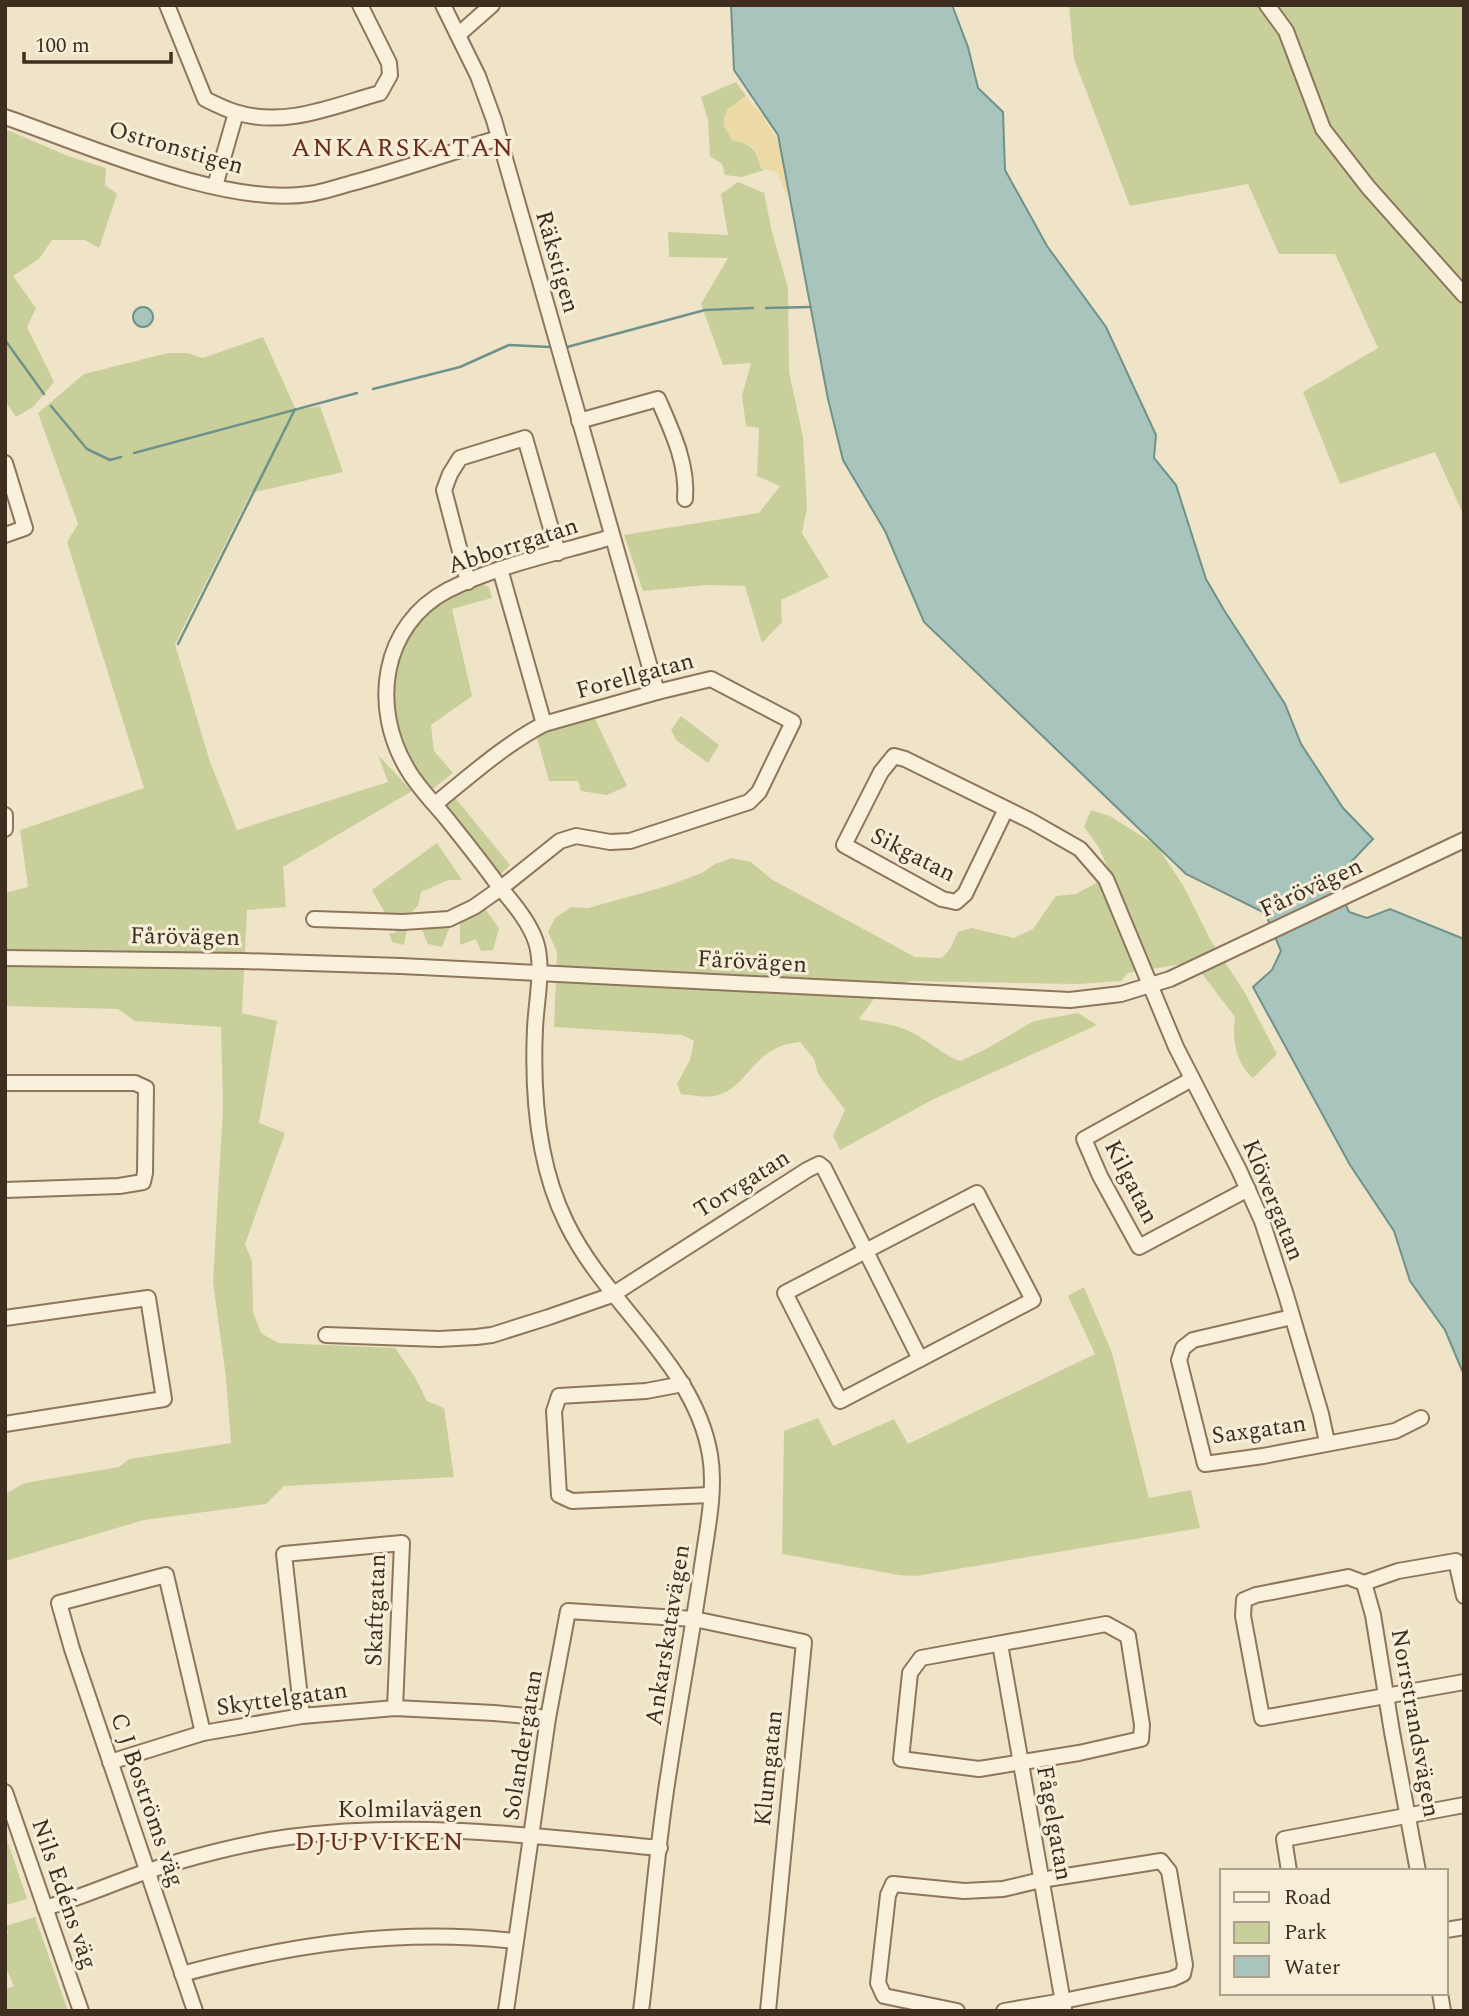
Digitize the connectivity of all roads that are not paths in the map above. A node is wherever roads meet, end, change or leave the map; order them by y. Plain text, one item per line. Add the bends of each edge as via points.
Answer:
1 (167, 5) edge
2 (360, 5) edge
3 (443, 5) edge
4 (492, 5) edge
5 (1267, 5) edge
6 (458, 36) junction
7 (236, 113) junction
8 (5, 117) edge
9 (499, 138) junction
10 (215, 186) junction
11 (1464, 295) edge
12 (579, 421) junction
13 (5, 463) edge
14 (685, 499) dead end
15 (5, 535) edge
16 (612, 537) junction
17 (558, 554) junction
18 (500, 569) junction
19 (467, 582) junction
20 (657, 692) junction
21 (544, 724) junction
22 (435, 804) junction
23 (1006, 809) junction
24 (5, 815) edge
25 (5, 829) edge
26 (1464, 841) edge
27 (501, 888) junction
28 (314, 919) dead end
29 (5, 958) edge
30 (538, 973) junction
31 (1149, 986) junction
32 (1192, 1079) junction
33 (5, 1083) edge
34 (1248, 1189) junction
35 (5, 1190) edge
36 (865, 1250) junction
37 (612, 1294) junction
38 (1292, 1317) junction
39 (5, 1318) edge
40 (326, 1335) dead end
41 (920, 1359) junction
42 (683, 1384) junction
43 (1420, 1418) dead end
44 (5, 1424) edge
45 (1327, 1442) junction
46 (710, 1495) junction
47 (1364, 1583) junction
48 (1464, 1596) edge
49 (694, 1619) junction
50 (1000, 1644) junction
51 (1464, 1682) edge
52 (1386, 1696) junction
53 (395, 1708) junction
54 (302, 1716) junction
55 (548, 1718) junction
56 (203, 1733) junction
57 (110, 1762) junction
58 (1020, 1763) junction
59 (5, 1792) edge
60 (1464, 1805) edge
61 (1408, 1815) junction
62 (532, 1835) junction
63 (660, 1848) junction
64 (1289, 1869) edge
65 (1418, 1869) edge
66 (147, 1871) junction
67 (1041, 1880) junction
68 (45, 1908) junction
69 (515, 1941) junction
70 (182, 1974) junction
71 (1064, 2006) edge
72 (81, 2011) edge
73 (195, 2011) edge
74 (506, 2011) edge
75 (641, 2011) edge
76 (768, 2011) edge
77 (957, 2011) edge
78 (1004, 2011) edge

1 - 7 street via 205,99
2 - 7 street via 389,63 390,75 380,93 302,116
3 - 6 street, Räkstigen
4 - 6 street
5 - 11 street via 1286,31 1323,129
6 - 9 street, Räkstigen via 478,76
7 - 10 street
8 - 10 street, Ostronstigen
9 - 10 street, Ostronstigen via 309,194 272,195
9 - 12 street, Räkstigen
12 - 14 street via 658,399 676,440
12 - 16 street, Räkstigen
13 - 15 street via 25,528
16 - 17 street, Abborrgatan
16 - 20 street, Räkstigen
17 - 18 street, Abborrgatan
17 - 19 street via 525,438 460,458 450,474 444,491
18 - 19 street, Abborrgatan
18 - 21 street
19 - 22 street, Abborrgatan via 424,606 404,631 389,665 385,696 390,729 408,770
20 - 21 street, Forellgatan
20 - 27 street, Forellgatan via 711,679 793,722 759,792 749,802 630,841 576,836 560,841
21 - 22 street, Forellgatan
22 - 27 street, Abborrgatan
23 - 23 street, Sikgatan via 894,757 881,772 844,845 942,899 956,902 965,894
23 - 31 street, Sikgatan via 1080,849 1106,879
24 - 25 street
26 - 31 street, Fårövägen
27 - 28 street via 449,919
27 - 30 street, Abborrgatan via 537,944
29 - 30 street, Fårövägen via 251,961
30 - 31 street, Fårövägen via 1070,1000
30 - 37 street, Ankarskatavägen via 535,1111 544,1160 565,1220 591,1268
31 - 32 street, Klövergatan
32 - 34 street, Klövergatan
32 - 34 street, Kilgatan via 1084,1139 1100,1177 1139,1247
33 - 35 street via 135,1083 146,1088 147,1114 143,1182
34 - 38 street, Klövergatan
36 - 37 street, Torvgatan via 818,1164
36 - 41 street, Torvgatan
36 - 41 street via 785,1293 840,1401
36 - 41 street via 977,1193 1033,1300
37 - 40 street via 492,1335 439,1339
37 - 42 street, Ankarskatavägen
38 - 45 street, Klövergatan
38 - 45 street, Saxgatan via 1193,1340 1183,1348 1180,1360 1205,1464
39 - 44 street via 148,1298 164,1399
42 - 46 street, Ankarskatavägen via 700,1417 710,1457
42 - 46 street via 559,1396 554,1411 559,1495 572,1500
43 - 45 street, Saxgatan via 1395,1431
46 - 49 street, Ankarskatavägen
47 - 48 street via 1398,1571 1456,1561
47 - 52 street, Norrstrandsvägen
47 - 52 street via 1348,1577 1244,1600 1262,1718
49 - 55 street, Solandergatan via 568,1611
49 - 63 street, Ankarskatavägen via 667,1777
49 - 76 street, Klumgatan via 804,1642
50 - 58 street, Fågelgatan
50 - 58 street via 921,1658 910,1673 901,1759 979,1769
50 - 58 street via 1106,1624 1128,1636 1141,1739
51 - 52 street
52 - 61 street, Norrstrandsvägen
53 - 54 street, Skyttelgatan
53 - 54 street, Skaftgatan via 402,1543 284,1554
53 - 55 street, Skyttelgatan
54 - 56 street, Skyttelgatan
55 - 62 street, Solandergatan
56 - 57 street, Skyttelgatan
56 - 57 street, C J Boströms väg via 166,1575 59,1603
57 - 66 street, C J Boströms väg
58 - 67 street, Fågelgatan
59 - 68 street, Nils Edéns väg
60 - 61 street
61 - 64 street via 1284,1839
61 - 65 street, Norrstrandsvägen
62 - 63 street, Kolmilavägen
62 - 66 street, Kolmilavägen via 379,1829 301,1836
62 - 69 street, Solandergatan
63 - 75 street, Ankarskatavägen
66 - 68 street, Kolmilavägen
66 - 70 street, C J Boströms väg
67 - 71 street, Fågelgatan
67 - 71 street via 1161,1861 1169,1871 1183,1974
67 - 77 street via 1003,1889 964,1891 893,1884 878,1983 884,1996
68 - 72 street, Nils Edéns väg
69 - 70 street via 393,1936 248,1956
69 - 74 street, Solandergatan
70 - 73 street, C J Boströms väg
71 - 78 street

